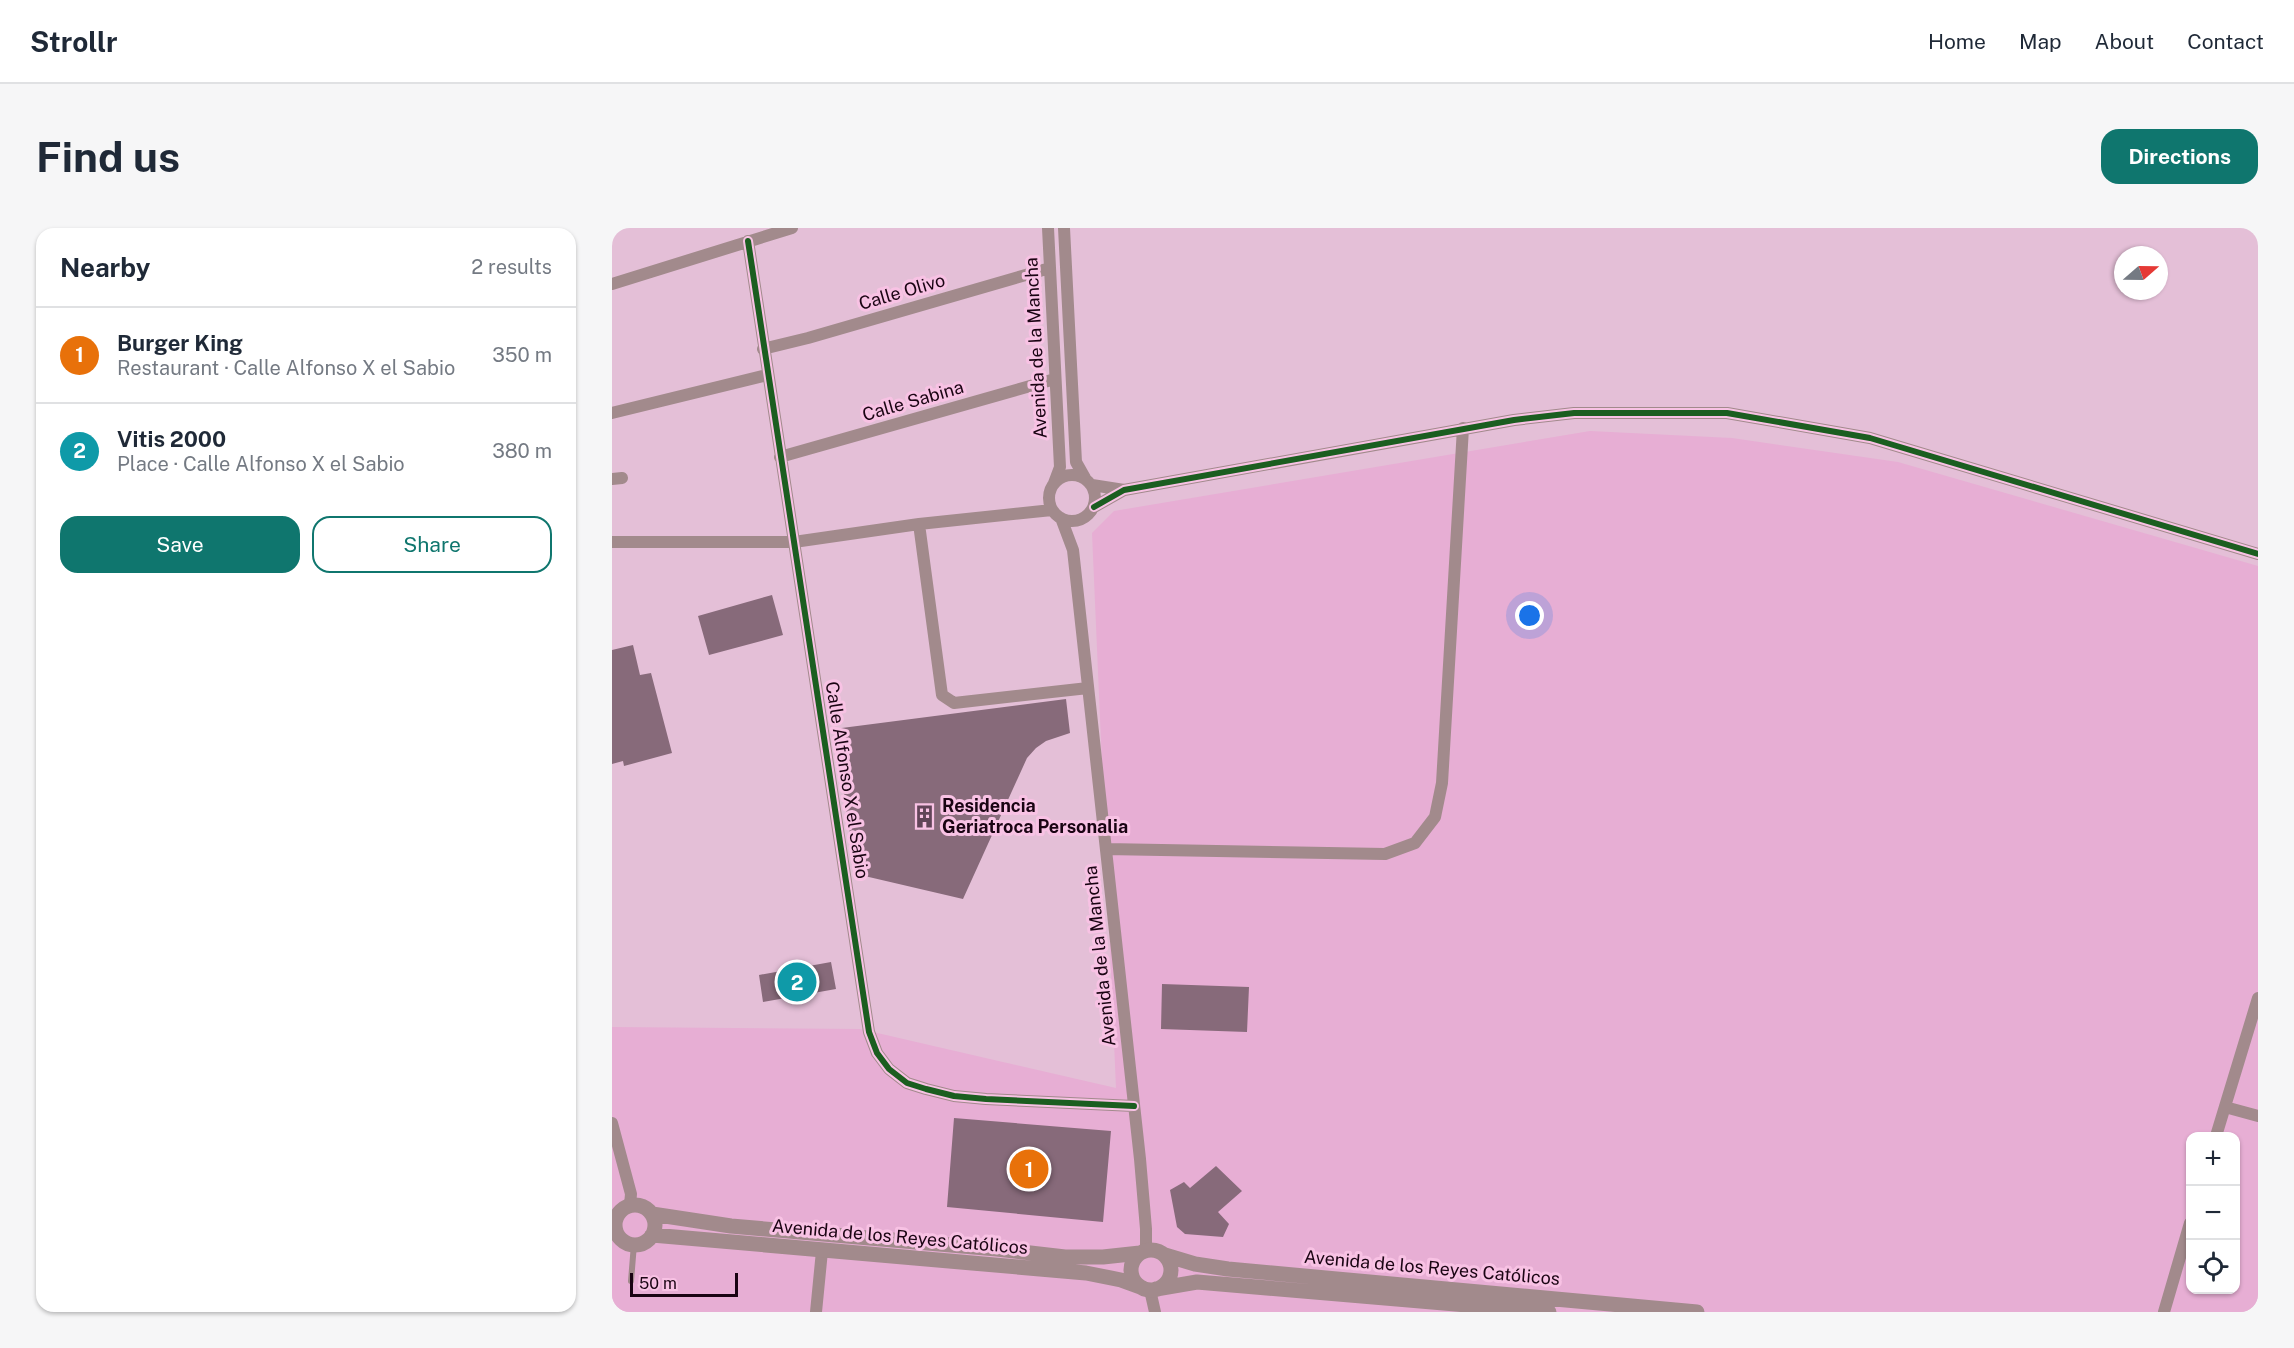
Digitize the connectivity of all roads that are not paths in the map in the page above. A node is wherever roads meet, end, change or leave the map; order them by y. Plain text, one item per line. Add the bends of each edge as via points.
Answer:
1 (792, 228) edge
2 (1048, 228) edge
3 (1064, 228) edge
4 (748, 241) junction
5 (1050, 268) junction
6 (612, 284) edge
7 (763, 349) junction
8 (767, 375) junction
9 (1055, 379) junction
10 (612, 413) edge
11 (1463, 428) junction
12 (780, 457) junction
13 (1088, 481) junction
14 (1054, 483) junction
15 (1124, 490) junction
16 (1094, 507) junction
17 (1054, 509) junction
18 (1079, 520) junction
19 (919, 524) junction
20 (612, 542) edge
21 (795, 542) junction
22 (1073, 550) junction
23 (2258, 554) edge
24 (1088, 687) junction
25 (1106, 849) junction
26 (2258, 998) edge
27 (1134, 1106) junction
28 (2225, 1107) junction
29 (2258, 1116) edge
30 (612, 1123) edge
31 (2218, 1132) edge
32 (622, 1208) edge
33 (652, 1214) junction
34 (652, 1235) junction
35 (2186, 1237) edge
36 (622, 1240) edge
37 (822, 1251) junction
38 (1143, 1252) junction
39 (1166, 1255) junction
40 (630, 1281) dead end
41 (1150, 1289) junction
42 (816, 1312) edge
43 (1155, 1312) edge
44 (1549, 1312) edge
45 (1697, 1312) edge
46 (2164, 1312) edge

1 - 4 street
2 - 5 street, Avenida de la Mancha
3 - 13 street, Avenida de la Mancha via 1076,462
4 - 6 street
4 - 7 street, Calle Alfonso X el Sabio
5 - 7 street, Calle Olivo
5 - 9 street, Avenida de la Mancha
7 - 8 street, Calle Alfonso X el Sabio
8 - 10 street
8 - 12 street, Calle Alfonso X el Sabio
9 - 12 street, Calle Sabina
9 - 14 street, Avenida de la Mancha via 1060,467
11 - 15 street
11 - 23 street via 1574,413 1727,413 1870,438
11 - 25 street via 1442,783 1435,817 1415,843 1385,854
12 - 21 street, Calle Alfonso X el Sabio
13 - 14 street via 1072,474
13 - 15 street
13 - 16 street via 1095,492
14 - 17 street
15 - 16 street
16 - 18 street
17 - 18 street via 1072,521
17 - 19 street
17 - 22 street, Avenida de la Mancha
18 - 22 street, Avenida de la Mancha
19 - 21 street
19 - 24 street via 942,695 954,703
20 - 21 street
21 - 27 street, Calle Alfonso X el Sabio via 869,1032 877,1053 907,1083 954,1096
22 - 24 street, Avenida de la Mancha
24 - 25 street, Avenida de la Mancha
25 - 27 street, Avenida de la Mancha
26 - 28 street
27 - 38 street, Avenida de la Mancha via 1145,1218
28 - 29 street
28 - 31 street
30 - 32 street via 631,1194
32 - 33 street via 644,1207
32 - 36 street via 615,1221
33 - 34 street
33 - 38 street, Avenida de los Reyes Católicos via 731,1226 1065,1257
34 - 36 street via 647,1240
34 - 37 street, Avenida de los Reyes Católicos
35 - 46 street
36 - 40 lane
37 - 41 street, Avenida de los Reyes Católicos via 1086,1273
37 - 42 street
38 - 39 street via 1152,1250
38 - 41 street via 1135,1258 1131,1270 1137,1283
39 - 41 street via 1170,1276 1167,1282
39 - 45 street, Avenida de los Reyes Católicos via 1195,1264 1250,1271
41 - 43 street
41 - 44 street, Avenida de los Reyes Católicos via 1197,1282

